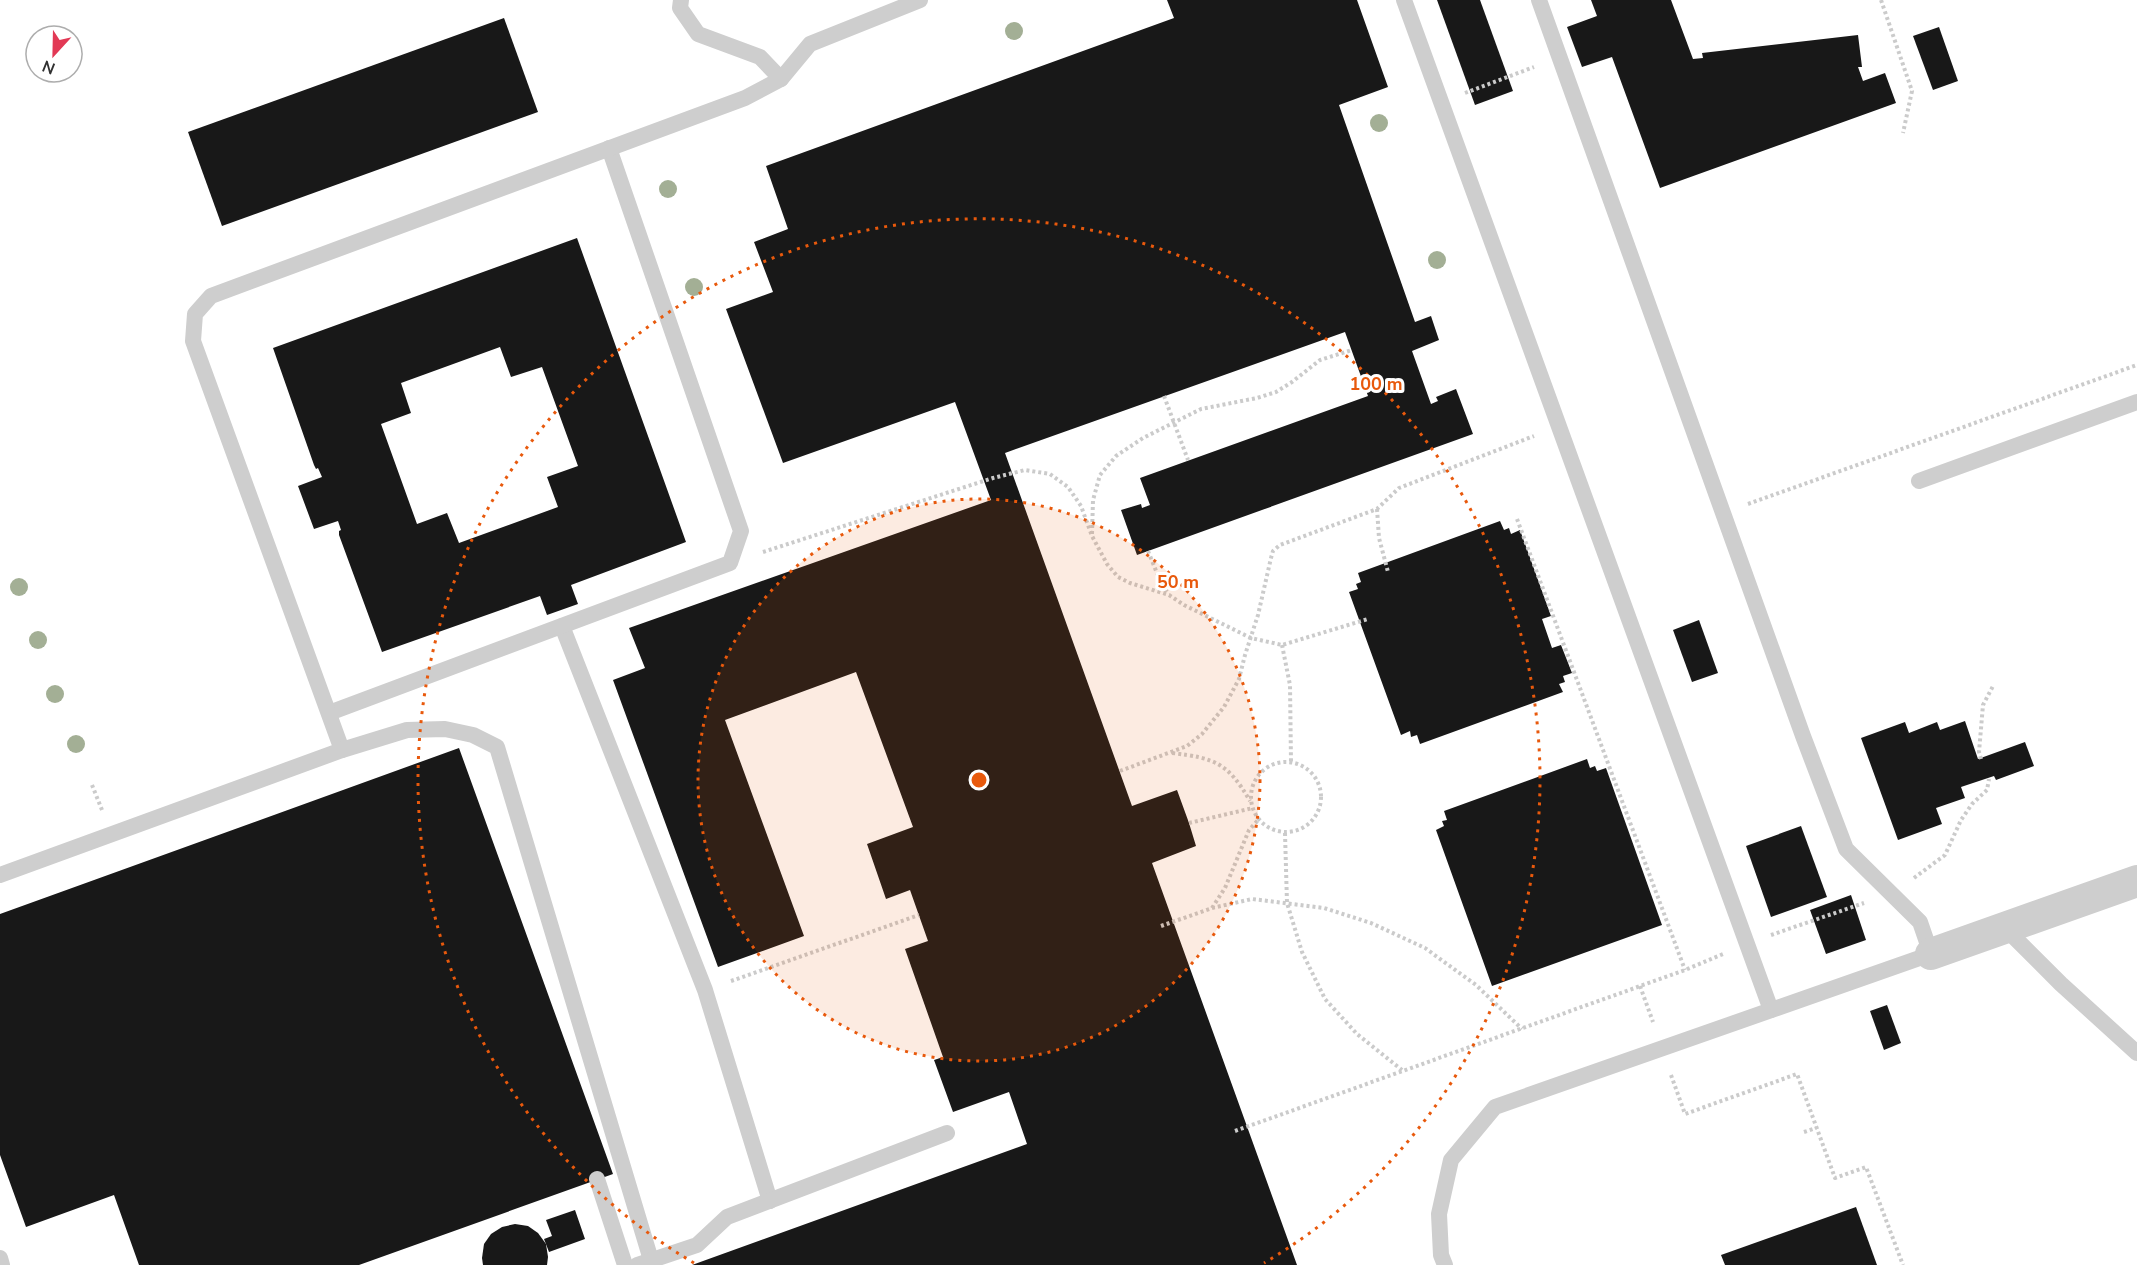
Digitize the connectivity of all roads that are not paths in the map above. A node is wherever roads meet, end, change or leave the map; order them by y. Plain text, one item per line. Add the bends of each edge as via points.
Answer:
1 (681, 0) edge
2 (920, 0) edge
3 (1404, 0) edge
4 (1539, 0) edge
5 (781, 79) junction
6 (609, 148) junction
7 (2137, 402) edge
8 (1919, 481) dead end
9 (562, 626) junction
10 (329, 713) junction
11 (342, 750) junction
12 (0, 875) edge
13 (2137, 881) edge
14 (2006, 929) junction
15 (1931, 954) junction
16 (1771, 1010) junction
17 (2137, 1053) edge
18 (947, 1133) dead end
19 (597, 1179) dead end
20 (770, 1201) junction
21 (0, 1258) edge
22 (644, 1262) edge
23 (2, 1265) edge
24 (625, 1265) edge
25 (1445, 1265) edge

1 - 5 lane via 680,8 698,34 760,57
2 - 5 lane via 810,44
3 - 16 lane
4 - 15 lane via 1846,849 1920,922
5 - 6 lane via 745,98
6 - 9 lane via 741,531 730,563
6 - 10 lane via 211,296 195,314 193,341
7 - 8 lane
9 - 10 lane
9 - 20 lane via 705,990
10 - 11 lane
11 - 12 lane
11 - 22 lane via 408,730 445,729 473,735 497,747
13 - 14 street
14 - 15 street
14 - 17 lane
15 - 16 lane
16 - 25 lane via 1495,1107 1452,1160 1439,1214
18 - 20 lane
19 - 24 lane
20 - 22 lane via 727,1217 697,1245
21 - 23 lane

